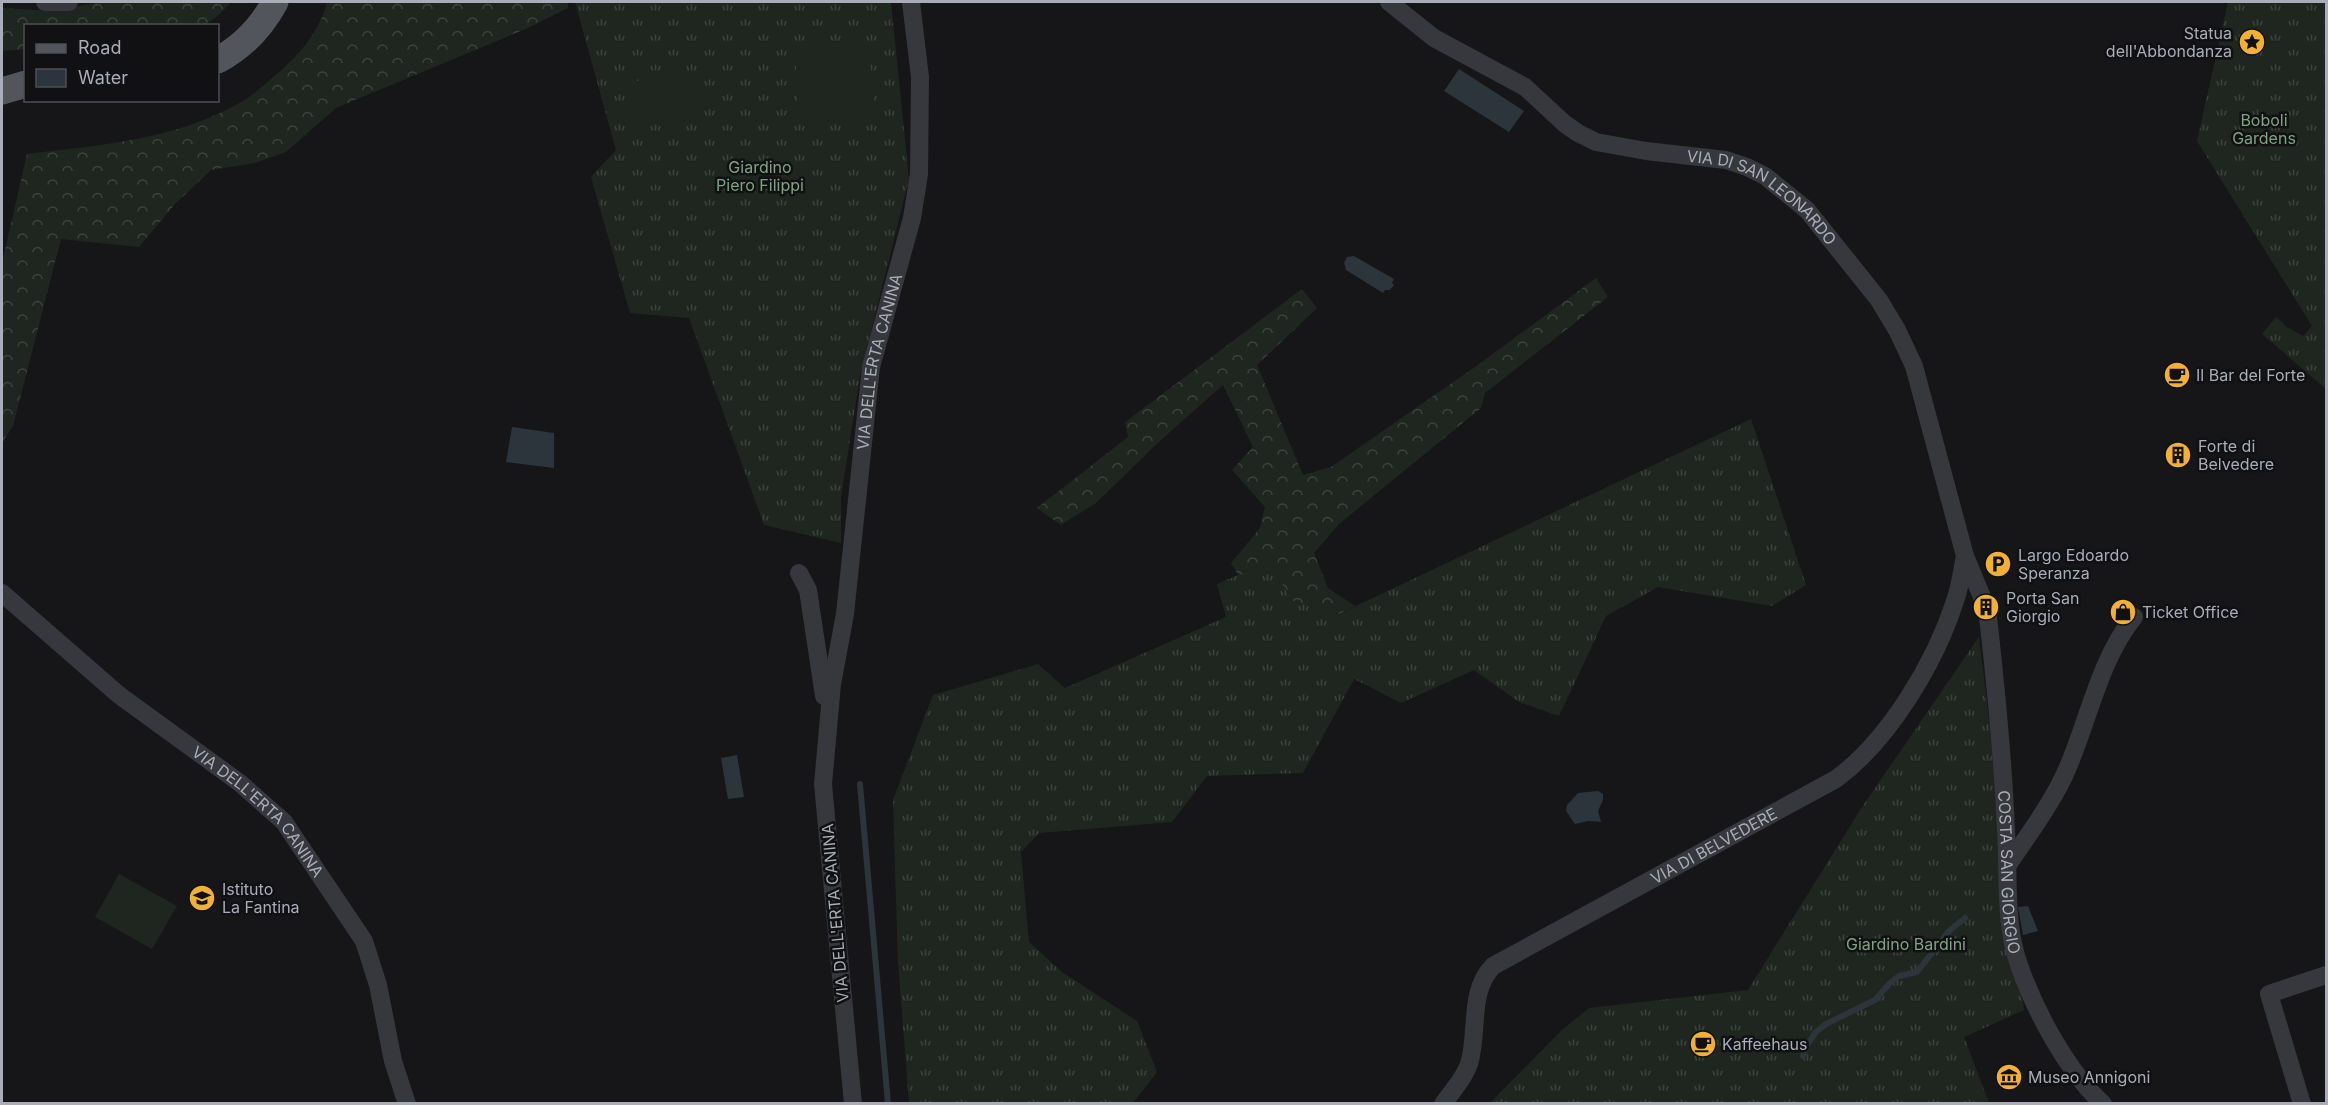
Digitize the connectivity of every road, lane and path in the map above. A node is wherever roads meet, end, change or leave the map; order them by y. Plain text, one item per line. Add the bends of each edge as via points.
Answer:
1 (45, 2) edge
2 (69, 2) edge
3 (275, 2) edge
4 (911, 2) edge
5 (1389, 2) edge
6 (219, 59) edge
7 (24, 85) edge
8 (2, 91) edge
9 (1965, 556) junction
10 (799, 573) dead end
11 (2, 593) edge
12 (1982, 597) dead end
13 (2134, 616) dead end
14 (1988, 617) dead end
15 (828, 722) junction
16 (2008, 865) junction
17 (2326, 975) edge
18 (407, 1104) edge
19 (853, 1104) edge
20 (1443, 1104) edge
21 (2103, 1104) edge
22 (2302, 1104) edge

1 - 2 street
3 - 6 main road via 264,22
4 - 15 street, VIA DELL'ERTA CANINA via 920,77 919,174 912,218 871,367 845,614
5 - 9 street, VIA DI SAN LEONARDO via 1434,38 1525,87 1578,133 1596,142 1736,163 1765,176 1807,210 1879,300 1914,366
7 - 8 main road
9 - 12 street
9 - 20 street, VIA DI BELVEDERE via 1956,600 1926,667 1883,732 1854,763 1836,779 1493,966 1478,991 1468,1068
10 - 15 street, VIA DELL'ERTA CANINA via 808,590
11 - 18 street, VIA DELL'ERTA CANINA via 119,694 240,783 284,822 364,941
13 - 16 street via 2098,686 2067,770
14 - 16 street, COSTA SAN GIORGIO
15 - 19 street, VIA DELL'ERTA CANINA via 823,784
16 - 21 street, COSTA SAN GIORGIO via 2010,921 2018,964 2064,1054
17 - 22 street via 2266,995

